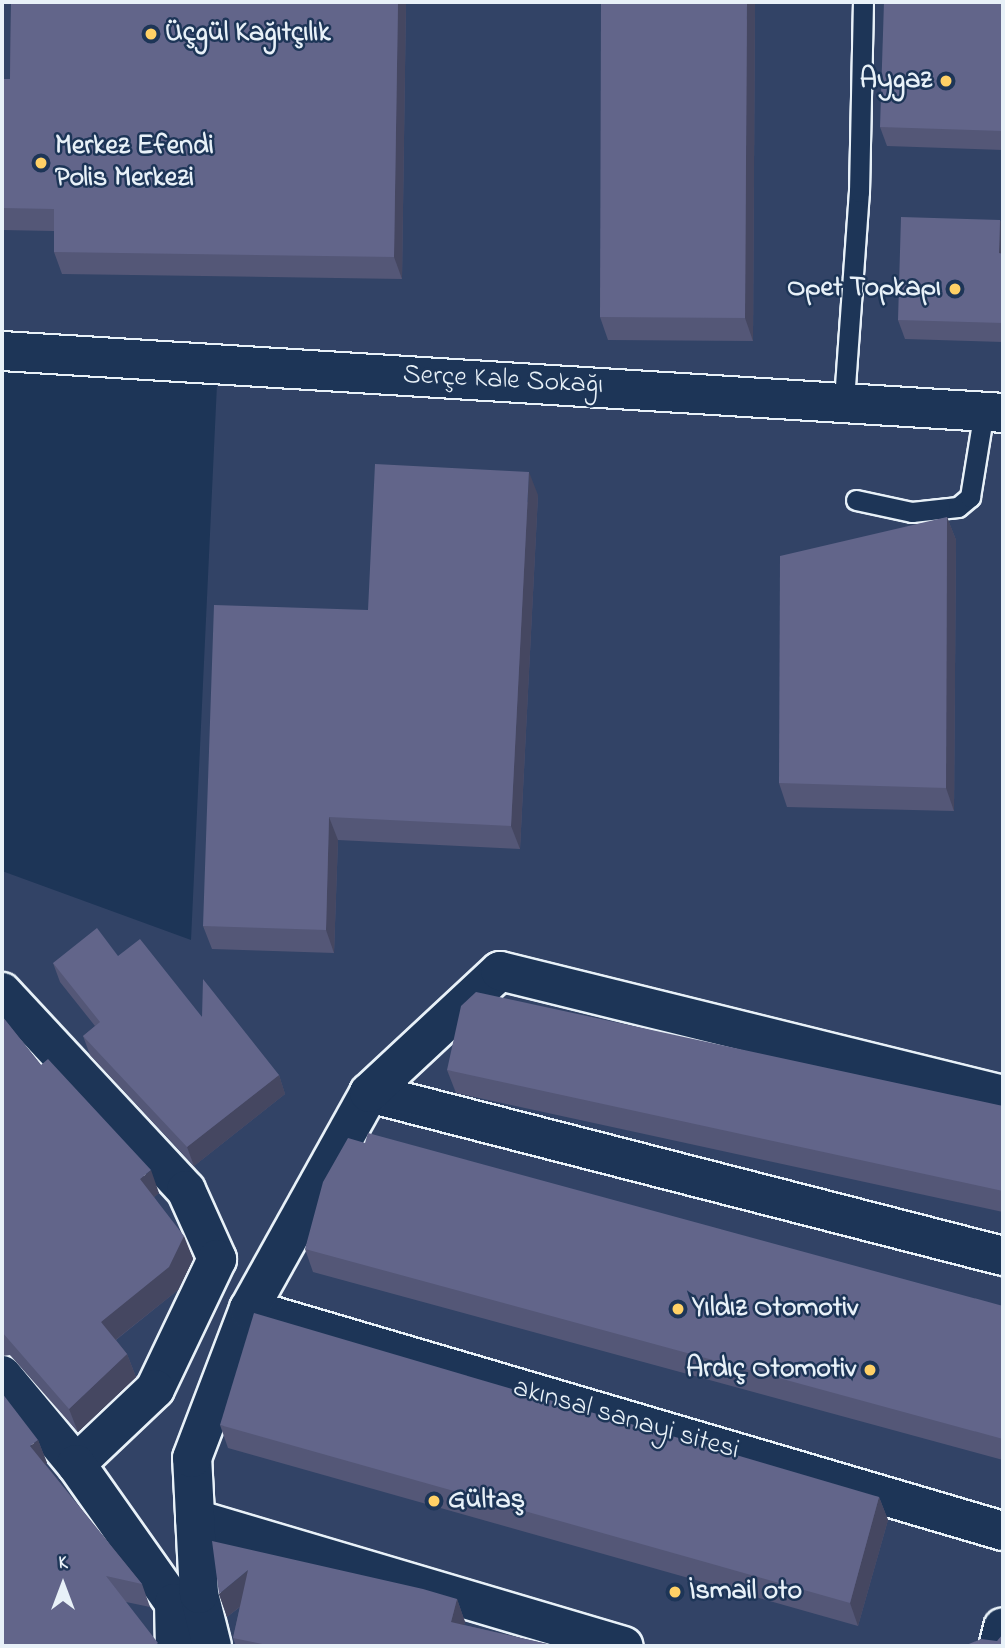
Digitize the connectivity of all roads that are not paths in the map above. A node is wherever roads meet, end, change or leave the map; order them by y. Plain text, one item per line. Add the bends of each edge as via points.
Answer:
1 (863, 2) edge
2 (2, 351) edge
3 (844, 400) junction
4 (994, 412) edge
5 (856, 500) dead end
6 (2, 992) edge
7 (369, 1093) junction
8 (1003, 1095) edge
9 (1003, 1256) edge
10 (249, 1309) junction
11 (2, 1375) edge
12 (76, 1464) junction
13 (195, 1519) junction
14 (1003, 1531) edge
15 (197, 1624) edge
16 (175, 1646) edge
17 (624, 1646) edge

1 - 3 lane via 859,192
2 - 3 street, Serçe Kale Sokağı
3 - 4 street, Serçe Kale Sokağı
4 - 5 lane via 970,497 958,507 912,512
6 - 12 street via 186,1191 217,1259 155,1389
7 - 8 street via 500,971
7 - 9 street
7 - 10 street
10 - 13 street via 192,1458
10 - 14 street, akınsal sanayi sitesi
11 - 12 street
12 - 15 street
13 - 15 street
13 - 17 street
15 - 16 street

